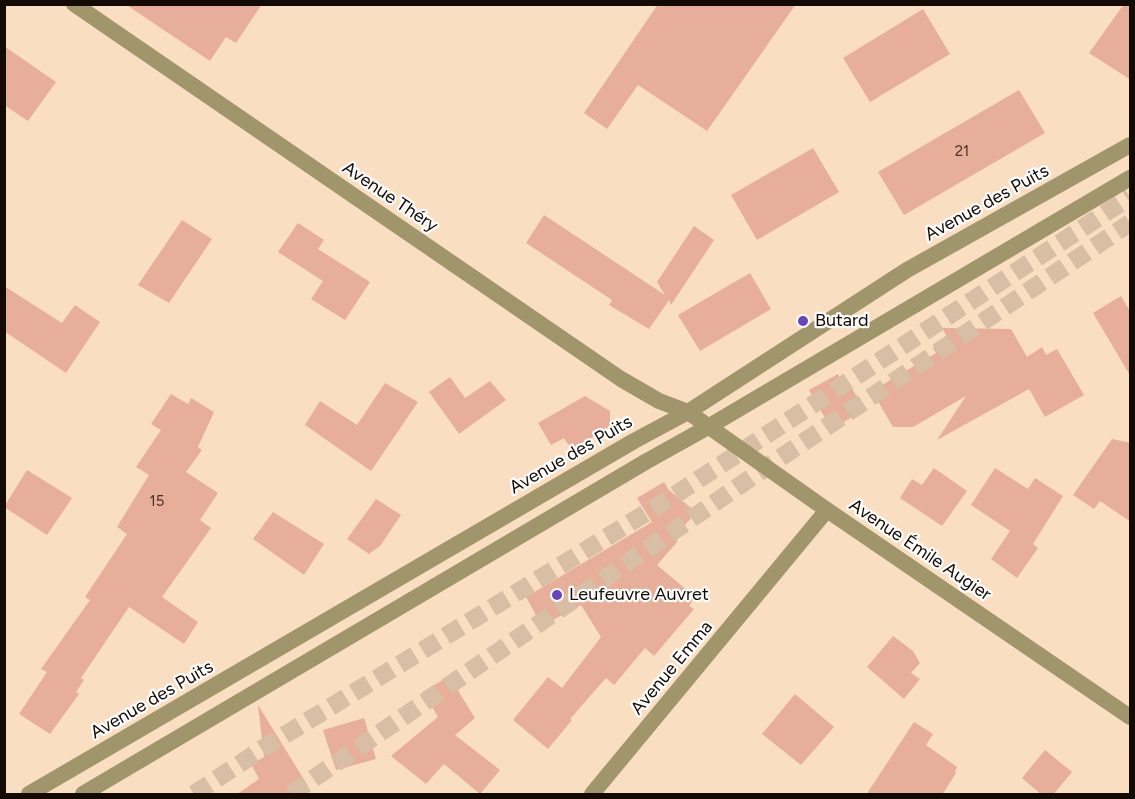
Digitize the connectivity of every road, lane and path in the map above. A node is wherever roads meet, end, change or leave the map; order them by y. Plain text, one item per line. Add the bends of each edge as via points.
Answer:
1 (74, 4) edge
2 (1131, 145) edge
3 (1131, 178) edge
4 (688, 412) junction
5 (708, 427) junction
6 (827, 510) junction
7 (289, 643) junction
8 (304, 663) junction
9 (1131, 717) edge
10 (29, 795) edge
11 (83, 795) edge
12 (592, 795) edge

1 - 4 street, Avenue Théry via 621,379
2 - 4 street, Avenue des Puits via 907,270
3 - 5 street
4 - 5 street, Avenue Émile Augier
4 - 7 street, Avenue des Puits
5 - 6 street, Avenue Émile Augier
5 - 8 street
6 - 9 street, Avenue Émile Augier
6 - 12 street, Avenue Emma
7 - 8 street
7 - 10 street, Avenue des Puits
8 - 11 street

